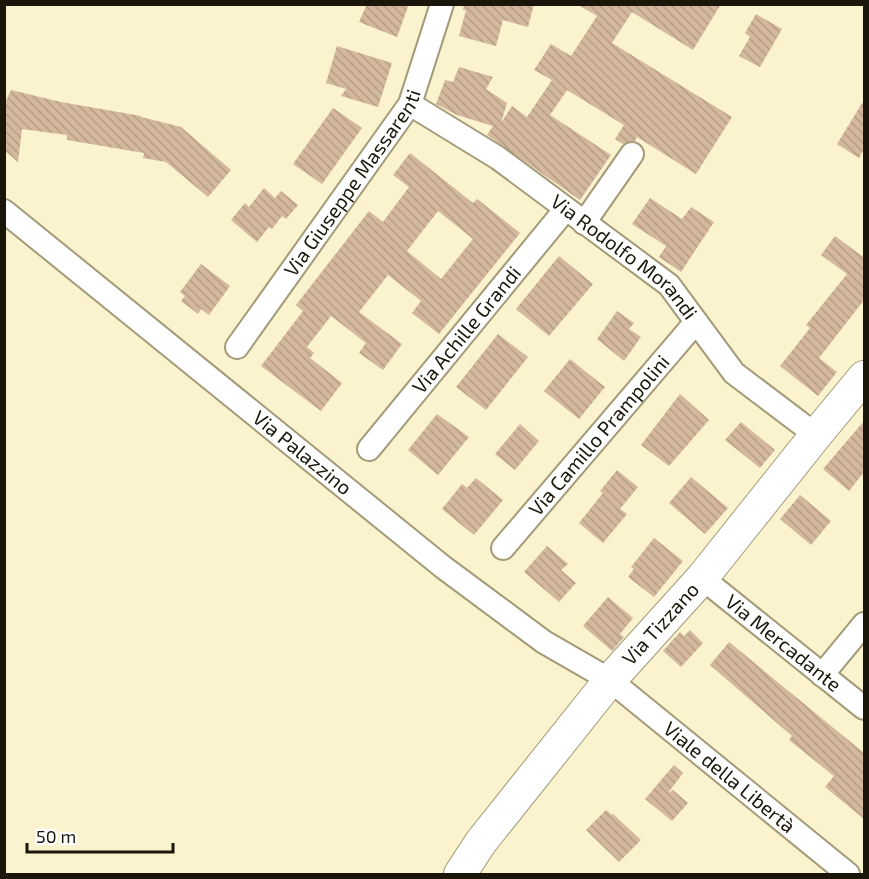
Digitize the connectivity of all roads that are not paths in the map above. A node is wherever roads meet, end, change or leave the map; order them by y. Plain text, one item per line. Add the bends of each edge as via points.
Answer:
1 (442, 4) edge
2 (410, 104) junction
3 (632, 154) dead end
4 (565, 210) junction
5 (4, 211) edge
6 (584, 223) junction
7 (696, 321) junction
8 (237, 347) dead end
9 (864, 377) edge
10 (816, 435) junction
11 (369, 449) dead end
12 (502, 548) dead end
13 (702, 578) junction
14 (864, 624) edge
15 (822, 675) junction
16 (610, 680) junction
17 (864, 708) edge
18 (460, 874) edge
19 (848, 874) edge

1 - 2 street, Via Giuseppe Massarenti
2 - 4 street, Via Rodolfo Morandi via 498,158
2 - 8 street, Via Giuseppe Massarenti
3 - 6 street
4 - 6 street, Via Rodolfo Morandi
4 - 11 street, Via Achille Grandi
5 - 16 street, Via Palazzino via 443,567 544,642
6 - 7 street, Via Rodolfo Morandi via 669,285
7 - 10 street, Via Rodolfo Morandi via 734,373
7 - 12 street, Via Camillo Prampolini
9 - 10 street, Via Tizzano
10 - 13 street, Via Tizzano
13 - 15 street, Via Mercadante
13 - 16 street, Via Tizzano
14 - 15 street
15 - 17 street, Via Mercadante
16 - 18 street, Via Tizzano
16 - 19 street, Viale della Libertà

